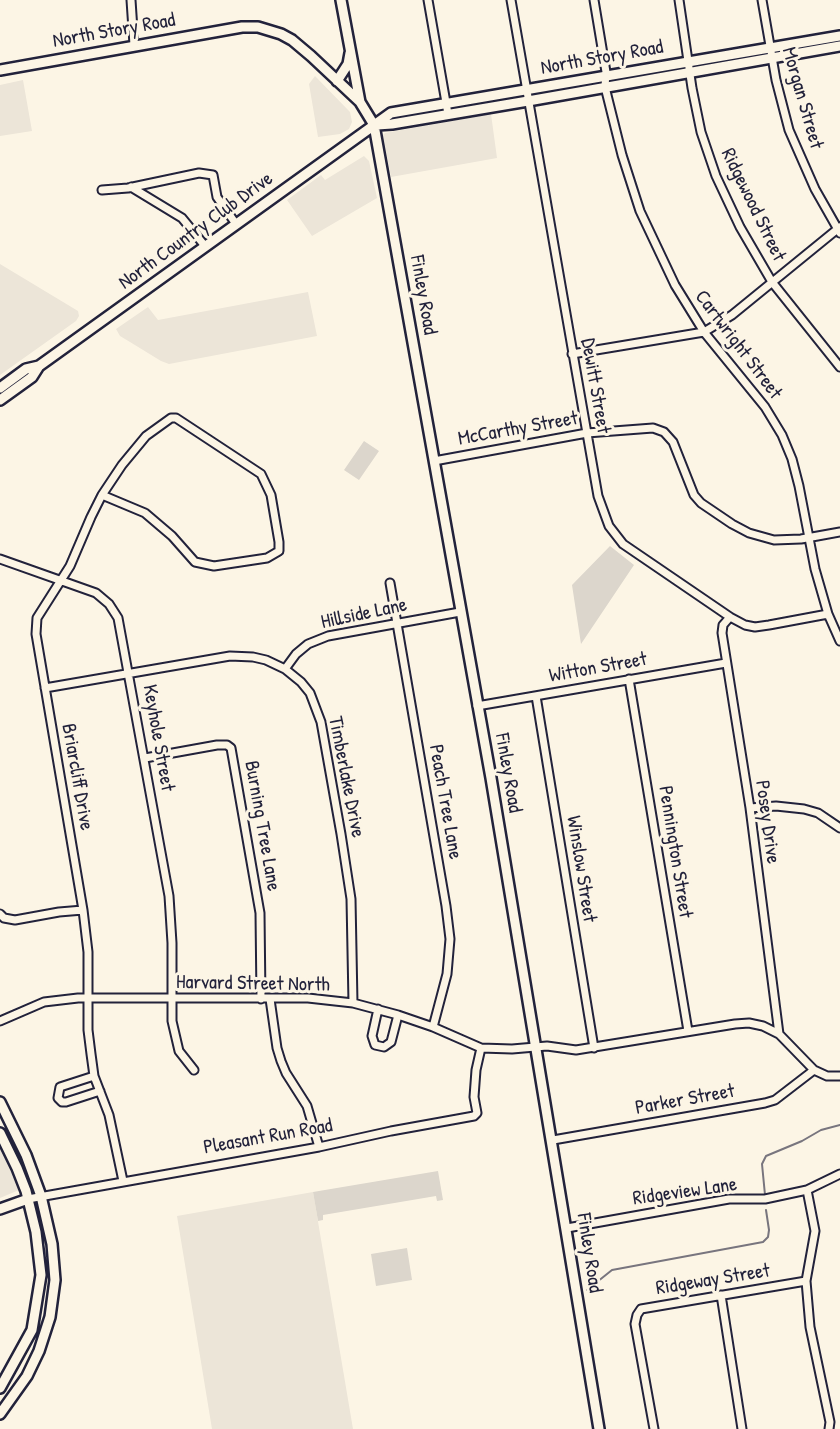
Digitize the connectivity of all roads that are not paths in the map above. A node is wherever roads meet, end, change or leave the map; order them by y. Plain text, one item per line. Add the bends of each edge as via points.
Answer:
1 (131, 0) edge
2 (341, 0) edge
3 (428, 0) edge
4 (511, 0) edge
5 (594, 0) edge
6 (679, 0) edge
7 (762, 0) edge
8 (840, 36) edge
9 (134, 45) junction
10 (840, 46) edge
11 (351, 48) junction
12 (771, 53) junction
13 (353, 61) junction
14 (688, 62) junction
15 (0, 70) edge
16 (690, 72) junction
17 (606, 75) junction
18 (339, 79) junction
19 (605, 87) junction
20 (526, 89) junction
21 (528, 101) junction
22 (360, 102) junction
23 (446, 103) junction
24 (448, 114) junction
25 (374, 125) junction
26 (131, 187) junction
27 (102, 190) dead end
28 (236, 224) junction
29 (839, 230) edge
30 (205, 246) junction
31 (772, 282) junction
32 (704, 332) junction
33 (572, 354) junction
34 (39, 366) junction
35 (840, 367) edge
36 (0, 388) edge
37 (0, 400) edge
38 (587, 433) junction
39 (434, 461) junction
40 (102, 495) junction
41 (840, 532) edge
42 (809, 537) junction
43 (0, 559) edge
44 (60, 580) junction
45 (390, 583) dead end
46 (460, 612) junction
47 (828, 614) junction
48 (730, 617) junction
49 (397, 623) junction
50 (840, 641) edge
51 (726, 663) junction
52 (285, 669) junction
53 (129, 674) junction
54 (629, 679) junction
55 (45, 688) junction
56 (536, 696) junction
57 (477, 706) junction
58 (145, 758) junction
59 (750, 808) junction
60 (840, 828) edge
61 (83, 910) junction
62 (0, 914) edge
63 (87, 998) junction
64 (171, 999) junction
65 (261, 999) junction
66 (270, 999) junction
67 (352, 1003) junction
68 (378, 1009) junction
69 (398, 1015) junction
70 (0, 1021) edge
71 (433, 1027) junction
72 (688, 1031) junction
73 (779, 1034) junction
74 (536, 1047) junction
75 (481, 1048) junction
76 (594, 1048) junction
77 (194, 1070) dead end
78 (814, 1070) junction
79 (94, 1076) junction
80 (840, 1076) edge
81 (100, 1090) junction
82 (0, 1102) edge
83 (0, 1133) edge
84 (552, 1140) junction
85 (319, 1147) junction
86 (840, 1174) edge
87 (123, 1181) junction
88 (807, 1190) junction
89 (41, 1196) junction
90 (28, 1199) junction
91 (0, 1209) edge
92 (567, 1228) junction
93 (806, 1281) junction
94 (39, 1293) junction
95 (54, 1295) junction
96 (721, 1295) junction
97 (0, 1388) edge
98 (0, 1413) edge
99 (600, 1429) edge
100 (654, 1429) edge
101 (742, 1429) edge
102 (829, 1429) edge

1 - 9 street
2 - 11 street
3 - 23 street
4 - 20 street, Dewitt Street
5 - 17 street, Cartwright Street
6 - 14 street, Ridgewood Street
7 - 12 street, Morgan Street
8 - 12 street, North Story Road
9 - 15 street, North Story Road
9 - 18 street, North Story Road via 258,27 292,40
10 - 12 street, North Story Road
11 - 13 street
11 - 18 street
12 - 14 street, North Story Road
12 - 16 street, North Story Road
12 - 29 street, Morgan Street via 795,146
13 - 18 street via 350,70
13 - 22 street
14 - 16 street, Ridgewood Street
14 - 17 street, North Story Road
16 - 19 street, North Story Road
16 - 31 street, Ridgewood Street via 701,132 716,176
17 - 19 street, Cartwright Street
17 - 20 street, North Story Road
18 - 22 street, North Story Road
19 - 21 street, North Story Road
19 - 32 street, Cartwright Street via 622,155 647,227 675,285
20 - 21 street, Dewitt Street
20 - 23 street, North Story Road
21 - 24 street, North Story Road
21 - 33 street, Dewitt Street
22 - 25 street, North Story Road
23 - 24 street
23 - 25 street, North Story Road via 391,113
24 - 25 street, North Story Road
25 - 28 street, North Country Club Drive
25 - 39 street, Finley Road
26 - 27 street
26 - 28 street via 199,174 213,176 217,197
26 - 30 street via 182,218
28 - 30 street, North Country Club Drive
29 - 31 street
30 - 34 street, North Country Club Drive
31 - 32 street
31 - 35 street, Ridgewood Street
32 - 33 street
32 - 42 street, Cartwright Street via 765,407 782,435 792,459
33 - 38 street, Dewitt Street
34 - 36 street, North Country Club Drive via 26,369
34 - 37 street, North Country Club Drive via 32,377
38 - 39 street, McCarthy Street
38 - 42 street, McCarthy Street via 647,427 664,432 673,442 694,495 701,503 749,533 774,540
38 - 48 street, Dewitt Street via 598,496 604,517 616,536
39 - 46 street, Finley Road
40 - 40 street, Briarcliff Drive via 147,436 176,418 261,474 271,495 279,551 267,558 214,566 195,562 145,513
40 - 44 street, Briarcliff Drive
41 - 42 street, McCarthy Street
42 - 47 street, Cartwright Street
43 - 44 street, Keyhole Street
44 - 53 street, Keyhole Street via 96,593 114,610
44 - 55 street, Briarcliff Drive via 36,625
45 - 49 street, Peach Tree Lane
46 - 49 street, Hillside Lane
46 - 57 street, Finley Road
47 - 48 street, Dewitt Street via 755,627
47 - 50 street, Cartwright Street
48 - 51 street, Posey Drive via 722,633
49 - 52 street, Hillside Lane via 328,636 308,644
49 - 71 street, Peach Tree Lane via 450,939 447,974
51 - 54 street, Witton Street
51 - 59 street, Posey Drive
52 - 53 street, Timberlake Drive via 254,657 230,656
52 - 67 street, Timberlake Drive via 310,693 321,722 351,899
53 - 55 street, Timberlake Drive
53 - 58 street, Keyhole Street
54 - 56 street, Witton Street
54 - 72 street, Pennington Street
55 - 61 street, Briarcliff Drive
56 - 57 street, Witton Street
56 - 76 street, Winslow Street
57 - 74 street, Finley Road
58 - 64 street, Keyhole Street via 169,896
58 - 65 street, Burning Tree Lane via 217,745 231,748 260,913
59 - 60 street via 804,809
59 - 73 street, Posey Drive
61 - 62 street via 15,920
61 - 63 street, Briarcliff Drive via 88,952
63 - 64 street, Harvard Street North
63 - 70 street, Harvard Street North via 44,1002
63 - 79 street, Briarcliff Drive
64 - 65 street, Harvard Street North
64 - 77 street, Keyhole Street via 179,1051
65 - 66 street, Harvard Street North
66 - 67 street, Harvard Street North
66 - 85 street via 281,1061 308,1106
67 - 68 street, Harvard Street North
68 - 69 street, Harvard Street North
68 - 69 street via 372,1036 375,1045 384,1047 391,1042
69 - 71 street, Harvard Street North
71 - 75 street, Harvard Street North
72 - 73 street, Harvard Street North via 749,1023
72 - 76 street, Harvard Street North
73 - 78 street, Harvard Street North
74 - 75 street, Harvard Street North
74 - 76 street, Harvard Street North
74 - 84 street, Finley Road
75 - 85 street, Pleasant Run Road via 474,1116
78 - 80 street
78 - 84 street, Parker Street via 775,1100 765,1103
79 - 81 street, Briarcliff Drive
79 - 81 street via 60,1087 58,1098 66,1102
81 - 87 street, Briarcliff Drive
82 - 89 street
83 - 90 street
84 - 92 street, Finley Road
85 - 87 street, Pleasant Run Road
86 - 88 street, Ridgeview Lane
87 - 89 street, Pleasant Run Road
88 - 92 street, Ridgeview Lane via 765,1199 729,1199
88 - 93 street via 815,1231
89 - 90 street, Pleasant Run Road
89 - 95 street via 54,1258
90 - 91 street, Pleasant Run Road
90 - 94 street via 40,1260
92 - 99 street, Finley Road
93 - 96 street, Ridgeway Street
93 - 102 street via 810,1327
94 - 95 street
94 - 97 street via 32,1330
95 - 98 street via 39,1351 27,1376
96 - 100 street, Ridgeway Street via 641,1310 637,1315 635,1324
96 - 101 street

